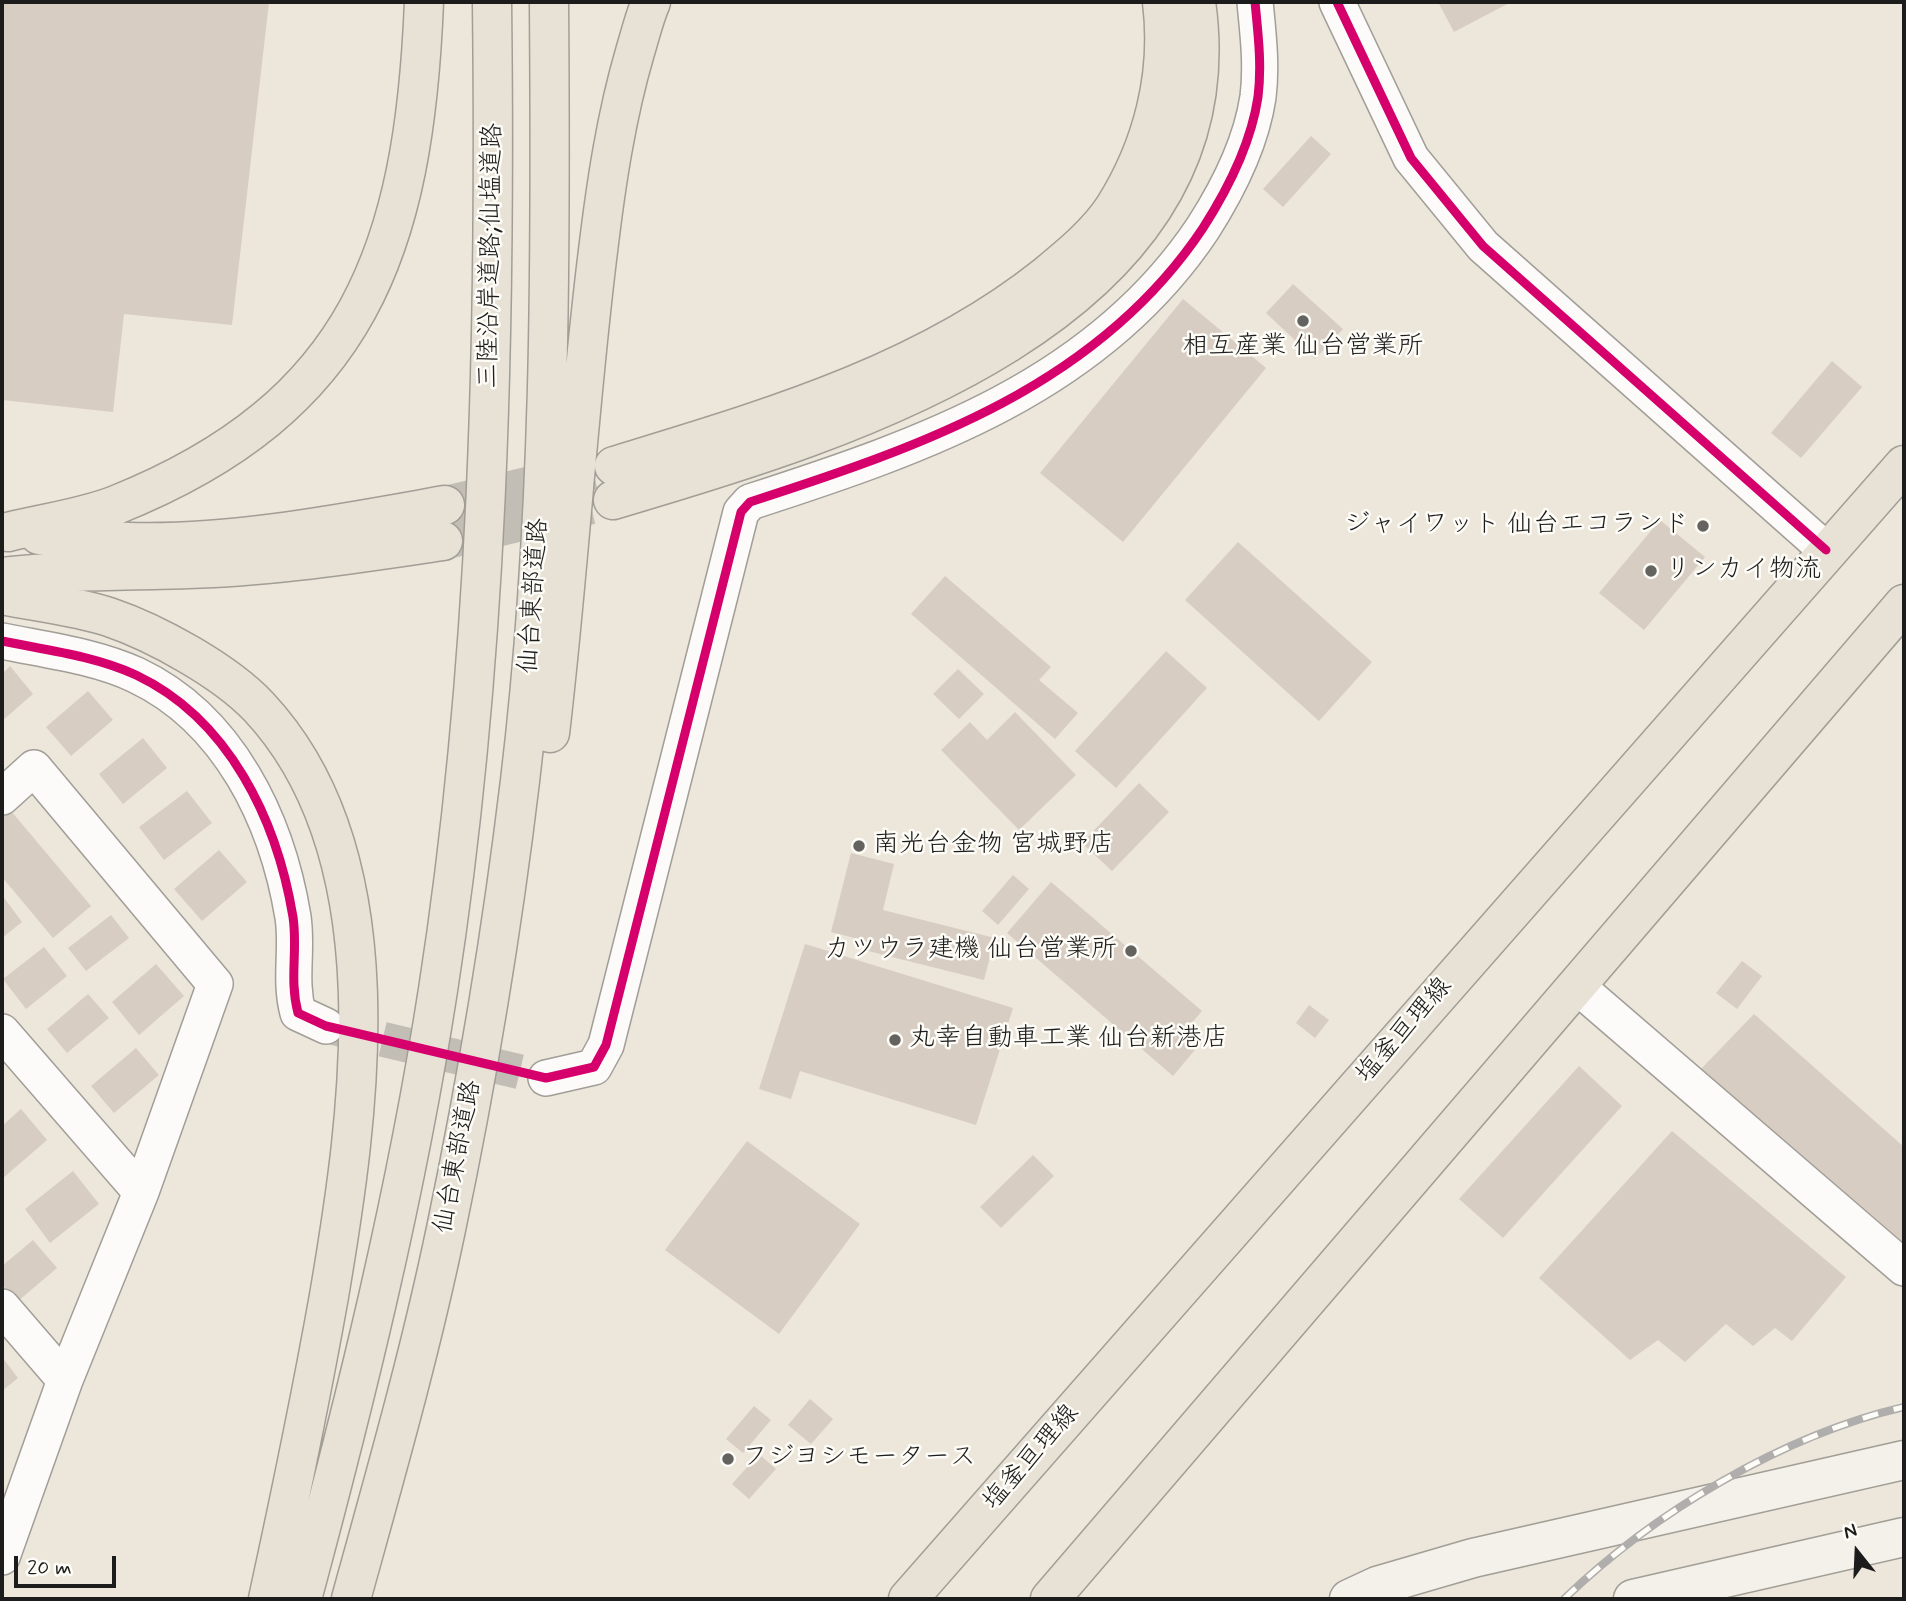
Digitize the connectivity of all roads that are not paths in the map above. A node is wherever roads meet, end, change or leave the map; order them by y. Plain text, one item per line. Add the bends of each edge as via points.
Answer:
1 (424, 2) edge
2 (492, 2) edge
3 (549, 2) edge
4 (651, 2) edge
5 (1162, 2) edge
6 (1196, 2) edge
7 (1255, 2) edge
8 (1337, 2) edge
9 (1904, 465) edge
10 (486, 510) joint
11 (5, 532) edge
12 (1826, 551) junction
13 (2, 577) edge
14 (2, 595) edge
15 (1904, 604) edge
16 (2, 641) edge
17 (2, 797) edge
18 (1577, 987) junction
19 (490, 990) junction
20 (326, 1026) tunnel mouth
21 (2, 1032) edge
22 (546, 1078) tunnel mouth
23 (141, 1192) junction
24 (1904, 1268) edge
25 (2, 1307) edge
26 (65, 1380) junction
27 (1904, 1460) edge
28 (1904, 1537) edge
29 (2, 1557) edge
30 (268, 1599) edge
31 (302, 1599) edge
32 (351, 1599) edge
33 (908, 1599) edge
34 (1050, 1599) edge
35 (1349, 1599) edge
36 (1633, 1599) edge

1 - 11 main road via 412,152 397,211 381,265 355,316 323,363 237,443 183,475 113,506
2 - 10 main road, 三陸沿岸道路;仙塩道路 via 495,235
3 - 19 main road, 仙台東部道路 via 550,226 543,499 520,780
4 - 19 main road via 628,75 601,225 545,774
5 - 6 main road via 1164,53 1156,116 1113,209 1073,254 1020,297 896,367 613,483 786,446 997,350 1059,309 1107,266 1150,215 1171,173 1189,127 1198,79
7 - 22 street via 1260,47 1258,97 1246,146 1217,206 1176,269 1136,311 1084,354 1016,398 873,460 750,502 741,512 606,1045 594,1067
8 - 12 street via 1411,158 1483,246
9 - 12 main road, 塩釜亘理線
10 - 31 main road, 仙台東部道路 via 465,779 439,985 359,1385
11 - 13 main road via 130,542 339,523 444,523 290,561
12 - 33 main road, 塩釜亘理線
14 - 30 main road via 108,617 216,673 258,707 292,750 319,795 338,855 351,918 357,988 357,1084 342,1218
15 - 18 main road
16 - 20 street via 137,675 184,706 220,738 267,822 282,872 293,919 292,989 298,1013
17 - 23 street via 34,768 215,984
18 - 24 street
18 - 34 main road
19 - 32 main road, 仙台東部道路 via 446,1230
21 - 23 street
23 - 26 street
25 - 26 street
26 - 29 street
27 - 35 street via 1473,1558 1377,1586
28 - 36 street

